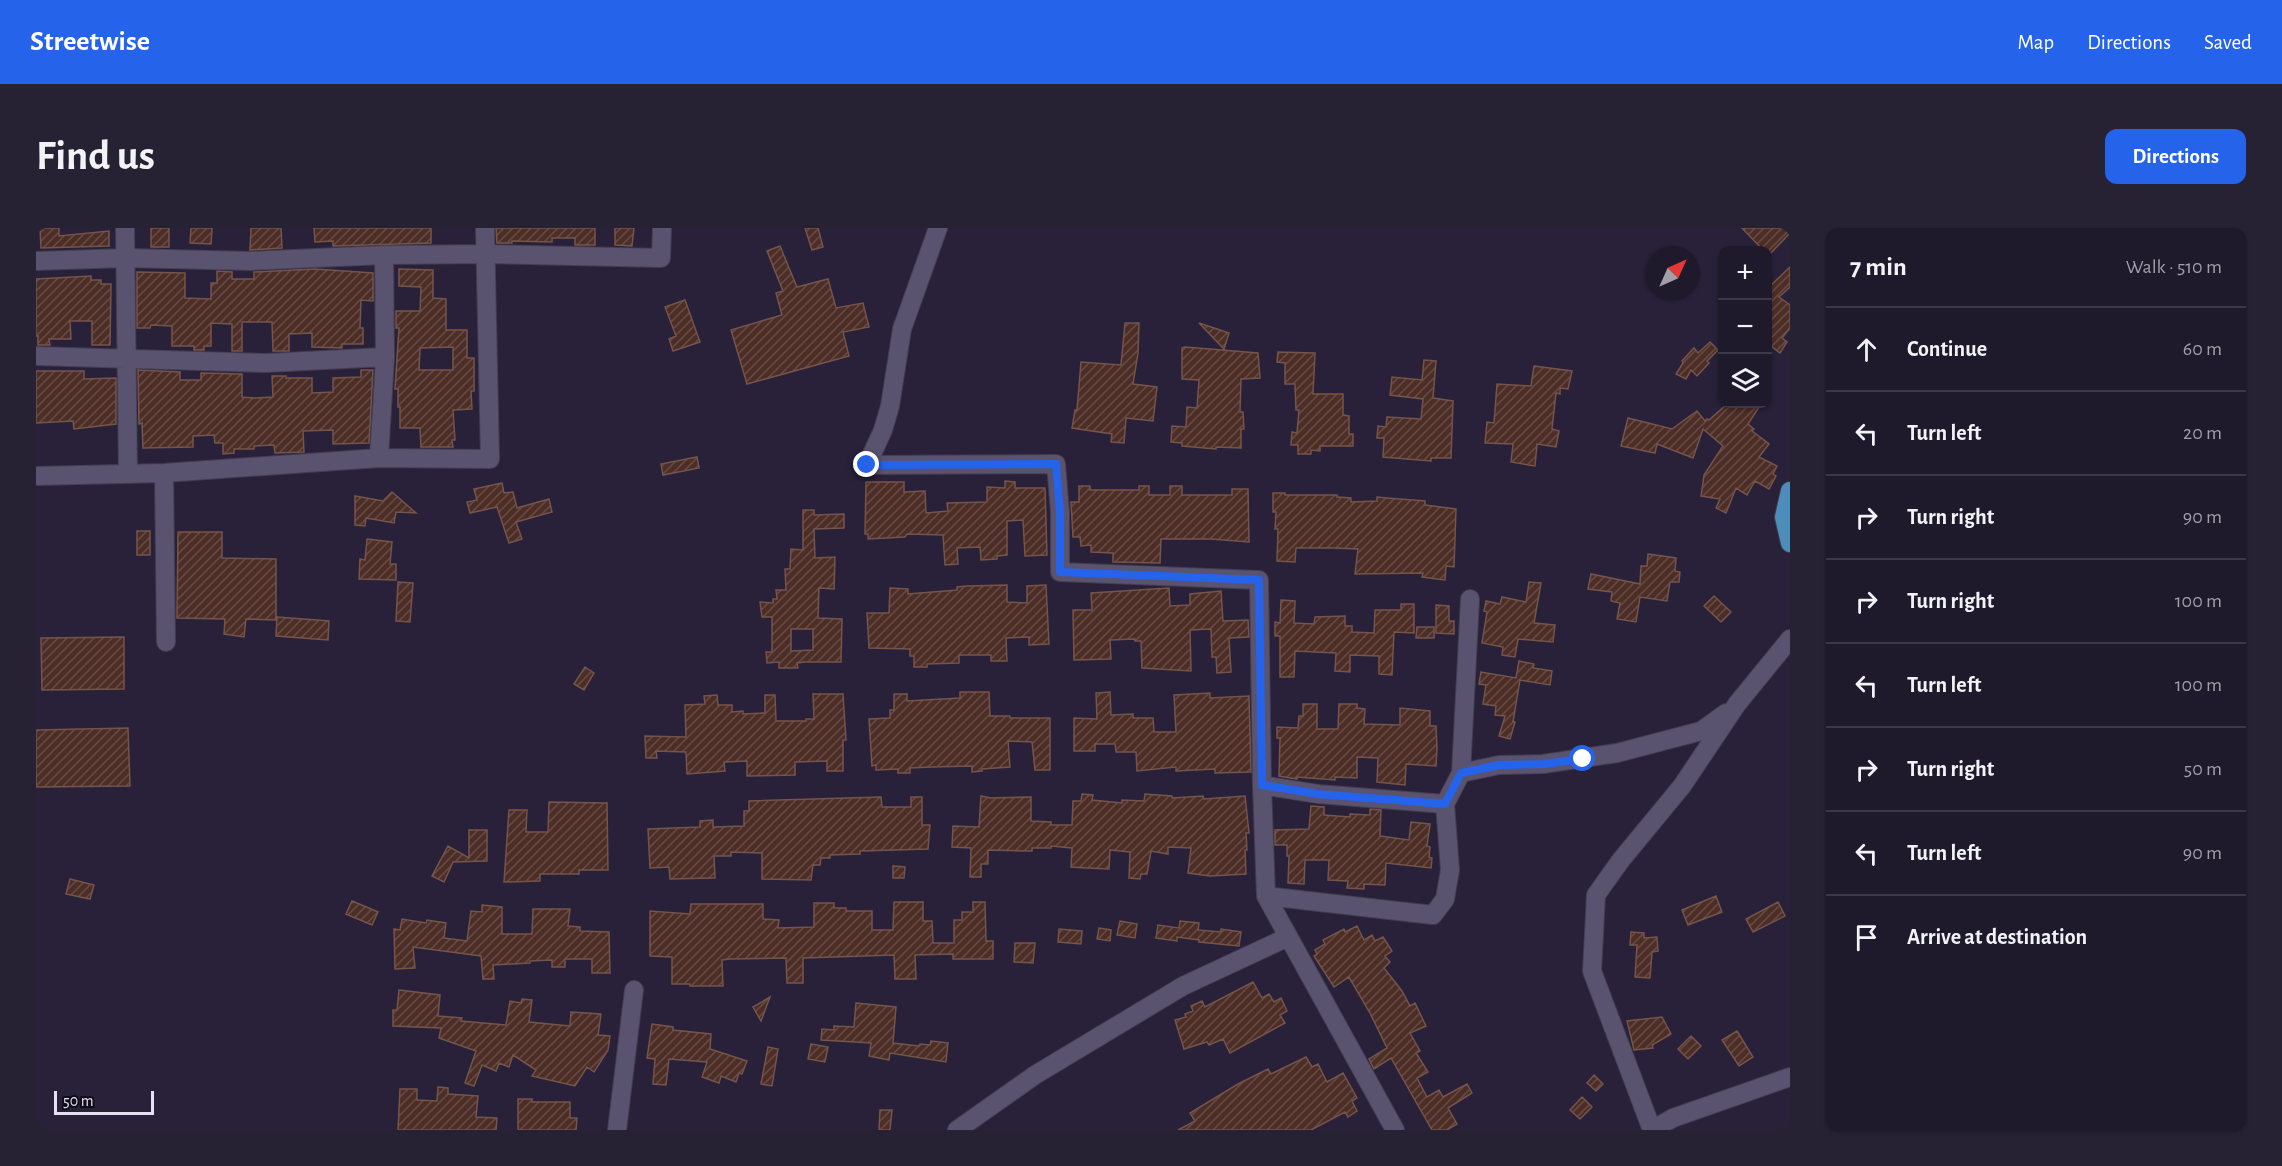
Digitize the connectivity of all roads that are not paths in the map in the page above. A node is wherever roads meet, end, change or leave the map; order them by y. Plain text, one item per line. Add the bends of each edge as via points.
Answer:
1 (125, 228) edge
2 (485, 228) edge
3 (662, 228) edge
4 (938, 228) edge
5 (485, 254) junction
6 (384, 255) junction
7 (126, 258) junction
8 (36, 261) edge
9 (36, 356) edge
10 (126, 357) junction
11 (385, 357) junction
12 (379, 458) junction
13 (164, 473) junction
14 (128, 474) junction
15 (36, 476) edge
16 (1790, 491) edge
17 (1790, 543) edge
18 (1470, 599) dead end
19 (1790, 639) edge
20 (166, 642) dead end
21 (1737, 704) junction
22 (1461, 773) junction
23 (1262, 785) junction
24 (1445, 804) junction
25 (1266, 896) junction
26 (1288, 937) junction
27 (634, 990) dead end
28 (1790, 1077) edge
29 (616, 1130) edge
30 (957, 1130) edge
31 (1395, 1130) edge

1 - 7 street
2 - 5 street
3 - 5 street via 661,258
4 - 23 street via 902,329 890,406 867,465 1056,464 1060,572 1259,580
5 - 6 street
5 - 12 street via 490,459
6 - 7 street via 251,261
6 - 11 street
7 - 8 street
7 - 10 street
9 - 10 street
10 - 11 street via 266,363
10 - 14 street
11 - 12 street
12 - 13 street
13 - 14 street
13 - 20 street
14 - 15 street
16 - 17 main road via 1784,517
18 - 22 street
19 - 21 street
21 - 22 street via 1701,731 1669,741 1583,759 1499,765
21 - 28 street via 1682,786 1596,895 1592,971 1652,1130 1673,1118
22 - 24 street
23 - 24 street via 1318,794
23 - 25 street
24 - 25 street via 1450,870 1445,899 1432,915
25 - 26 street
26 - 30 street via 1183,986 1035,1075
26 - 31 street
27 - 29 street

